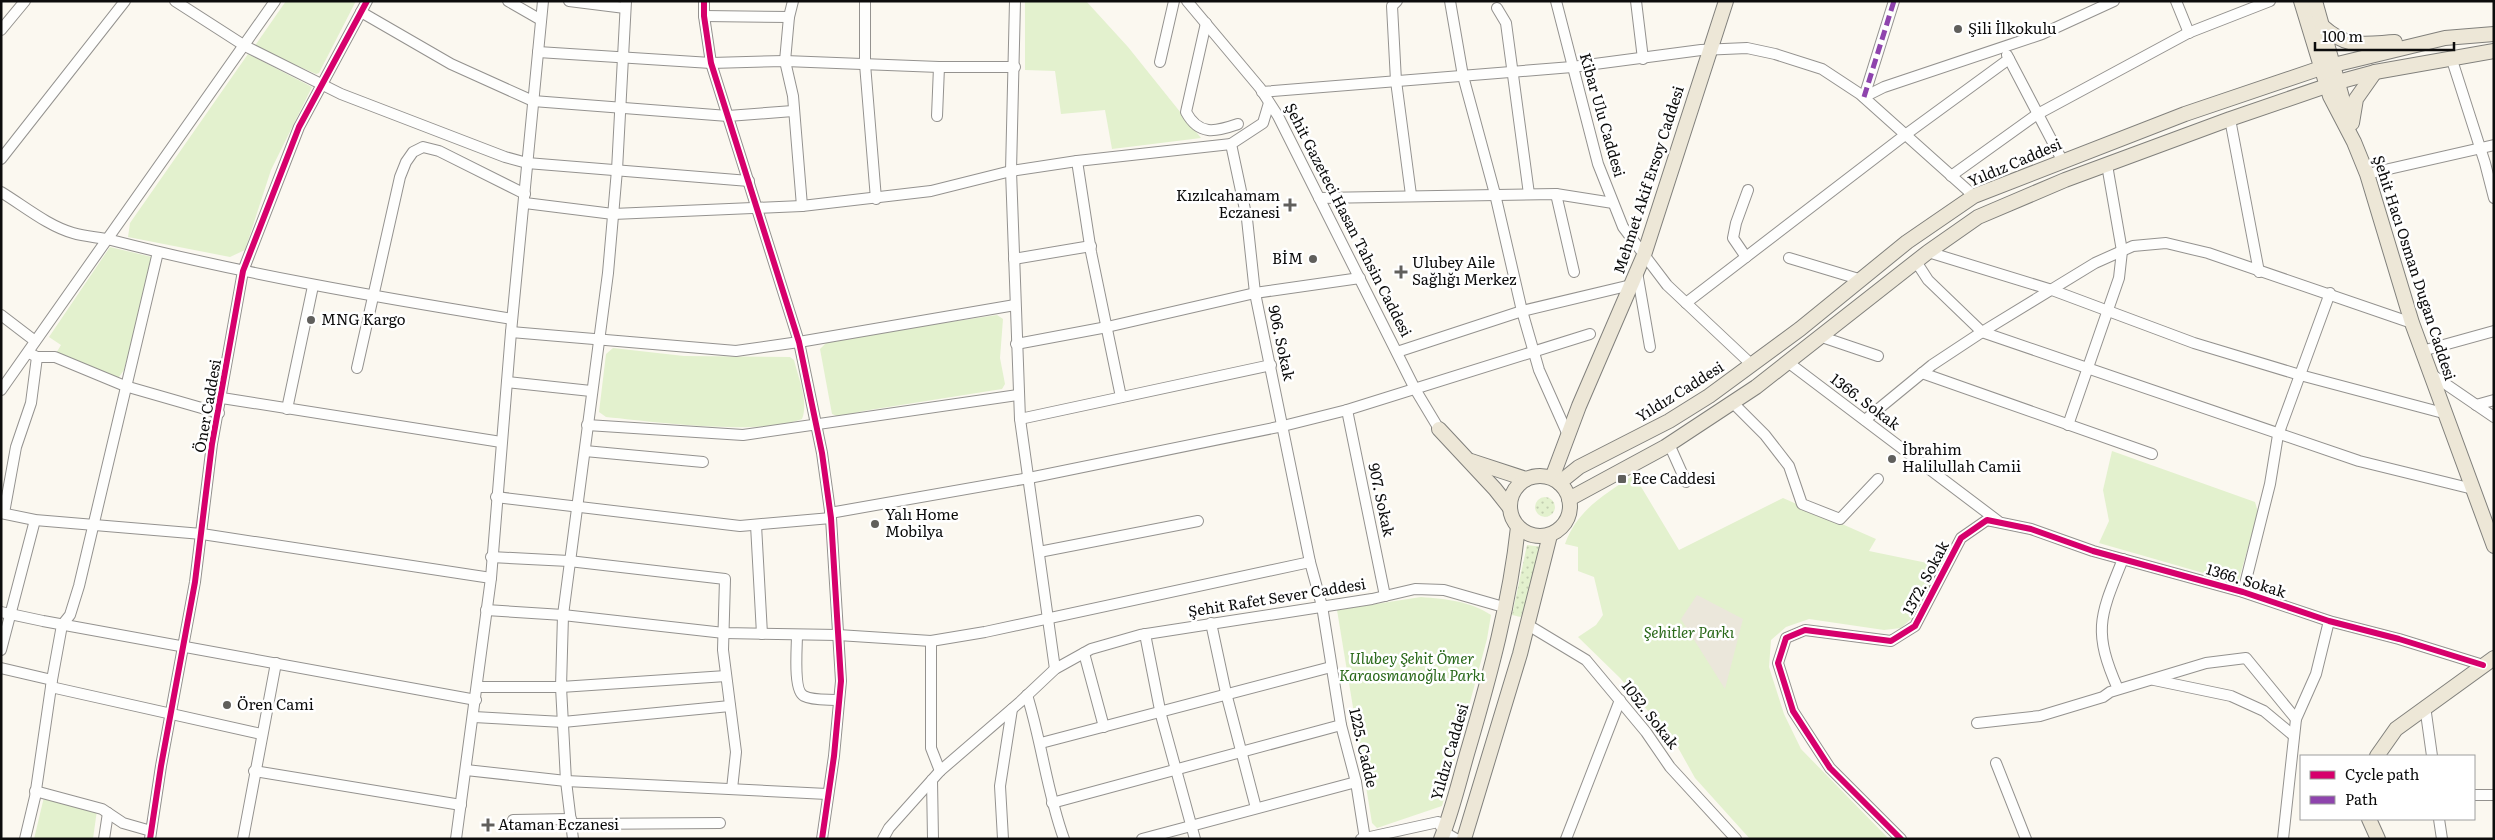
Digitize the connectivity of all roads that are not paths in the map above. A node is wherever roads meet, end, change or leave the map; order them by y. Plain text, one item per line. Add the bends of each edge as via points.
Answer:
1 (24, 1) edge
2 (125, 1) edge
3 (175, 1) edge
4 (275, 1) edge
5 (367, 1) edge
6 (508, 1) edge
7 (543, 1) edge
8 (569, 1) edge
9 (704, 1) edge
10 (793, 1) edge
11 (866, 1) edge
12 (1015, 1) edge
13 (1174, 1) edge
14 (1187, 1) edge
15 (1397, 1) edge
16 (1450, 1) edge
17 (1556, 1) edge
18 (1636, 1) edge
19 (1726, 1) edge
20 (1894, 1) edge
21 (2114, 1) edge
22 (2176, 1) edge
23 (2270, 1) edge
24 (2301, 1) edge
25 (2314, 1) edge
26 (625, 4) edge
27 (1497, 8) dead end
28 (361, 12) junction
29 (704, 16) junction
30 (789, 16) junction
31 (541, 20) junction
32 (1206, 24) junction
33 (2321, 25) junction
34 (1, 30) edge
35 (2189, 33) junction
36 (2494, 34) edge
37 (2445, 38) junction
38 (244, 46) junction
39 (2003, 47) junction
40 (1709, 50) junction
41 (2494, 51) edge
42 (538, 52) junction
43 (623, 56) junction
44 (2451, 57) junction
45 (2009, 59) junction
46 (1643, 60) junction
47 (785, 61) junction
48 (1160, 62) dead end
49 (711, 63) junction
50 (865, 64) junction
51 (939, 67) junction
52 (1015, 67) junction
53 (1572, 67) junction
54 (2327, 67) junction
55 (1512, 72) junction
56 (2374, 72) junction
57 (1462, 76) junction
58 (1396, 81) junction
59 (322, 83) junction
60 (2332, 84) junction
61 (1262, 92) junction
62 (1864, 97) junction
63 (533, 100) junction
64 (1269, 103) junction
65 (621, 106) junction
66 (793, 111) junction
67 (2039, 113) junction
68 (728, 116) junction
69 (937, 116) dead end
70 (2230, 118) junction
71 (1238, 124) dead end
72 (1905, 134) junction
73 (2353, 136) junction
74 (1231, 144) junction
75 (2494, 145) edge
76 (2480, 148) junction
77 (1, 159) edge
78 (2062, 160) junction
79 (1077, 161) junction
80 (527, 163) junction
81 (2108, 165) junction
82 (617, 170) junction
83 (1011, 171) junction
84 (2367, 174) junction
85 (1951, 176) junction
86 (748, 181) junction
87 (1748, 190) dead end
88 (1, 192) edge
89 (1494, 194) junction
90 (1528, 194) junction
91 (1556, 194) junction
92 (1411, 195) junction
93 (1974, 196) junction
94 (1319, 198) junction
95 (2494, 198) edge
96 (525, 199) junction
97 (876, 199) junction
98 (1613, 203) junction
99 (802, 206) junction
100 (758, 209) junction
101 (613, 214) junction
102 (108, 239) junction
103 (1090, 246) junction
104 (2122, 250) junction
105 (158, 252) junction
106 (1928, 252) junction
107 (1644, 255) junction
108 (1746, 257) junction
109 (1789, 258) dead end
110 (1014, 259) junction
111 (1917, 263) junction
112 (244, 270) junction
113 (1574, 272) dead end
114 (1637, 272) junction
115 (2259, 272) junction
116 (1360, 278) junction
117 (1862, 280) junction
118 (1631, 285) junction
119 (313, 286) junction
120 (2052, 290) junction
121 (1255, 293) junction
122 (2330, 294) junction
123 (372, 296) junction
124 (1686, 303) junction
125 (1015, 305) junction
126 (1522, 311) junction
127 (2107, 311) junction
128 (1, 315) edge
129 (512, 319) junction
130 (2412, 323) junction
131 (1107, 327) junction
132 (2494, 331) edge
133 (511, 332) junction
134 (1982, 332) junction
135 (1590, 334) dead end
136 (1822, 337) junction
137 (601, 340) junction
138 (35, 341) junction
139 (799, 342) junction
140 (1016, 344) junction
141 (1650, 347) dead end
142 (1533, 350) junction
143 (27, 351) junction
144 (2422, 351) junction
145 (1396, 352) junction
146 (1878, 356) dead end
147 (37, 358) junction
148 (1789, 363) junction
149 (1751, 364) junction
150 (1271, 365) junction
151 (357, 368) dead end
152 (2088, 368) junction
153 (1922, 373) junction
154 (2430, 374) junction
155 (2300, 375) junction
156 (507, 382) junction
157 (125, 386) junction
158 (1415, 389) junction
159 (1, 390) edge
160 (591, 390) junction
161 (1018, 395) junction
162 (1121, 397) junction
163 (222, 398) junction
164 (2494, 400) edge
165 (1733, 402) junction
166 (2476, 405) junction
167 (287, 409) junction
168 (1347, 410) junction
169 (219, 413) junction
170 (2446, 414) junction
171 (2494, 417) edge
172 (1020, 419) junction
173 (1865, 420) junction
174 (586, 425) junction
175 (2068, 425) junction
176 (815, 426) junction
177 (1283, 426) junction
178 (1439, 429) joint
179 (1568, 435) junction
180 (2278, 435) junction
181 (501, 442) junction
182 (1669, 444) junction
183 (585, 451) junction
184 (2152, 454) dead end
185 (1468, 460) junction
186 (703, 462) dead end
187 (1029, 478) junction
188 (1526, 479) junction
189 (1878, 479) dead end
190 (1556, 481) junction
191 (1686, 482) dead end
192 (2473, 489) junction
193 (496, 497) junction
194 (1569, 498) junction
195 (576, 506) junction
196 (1510, 508) junction
197 (3, 513) edge
198 (831, 516) junction
199 (34, 520) junction
200 (1198, 521) dead end
201 (2001, 523) junction
202 (91, 525) junction
203 (756, 525) junction
204 (1518, 527) junction
205 (202, 534) junction
206 (1550, 535) junction
207 (2494, 546) edge
208 (1039, 552) junction
209 (491, 557) junction
210 (2123, 559) junction
211 (569, 561) junction
212 (1310, 562) junction
213 (491, 578) junction
214 (2243, 592) junction
215 (1385, 596) junction
216 (1322, 606) junction
217 (1507, 608) junction
218 (486, 610) junction
219 (6, 613) edge
220 (563, 615) junction
221 (1048, 618) junction
222 (2329, 621) junction
223 (1211, 623) junction
224 (62, 625) junction
225 (1528, 625) junction
226 (724, 633) junction
227 (762, 634) junction
228 (796, 634) junction
229 (1145, 634) junction
230 (838, 635) junction
231 (931, 641) junction
232 (183, 646) junction
233 (1, 650) edge
234 (1084, 653) junction
235 (2488, 662) edge
236 (276, 663) junction
237 (1331, 667) junction
238 (1, 668) edge
239 (1055, 669) junction
240 (726, 676) junction
241 (2150, 680) junction
242 (51, 683) junction
243 (478, 687) junction
244 (561, 687) junction
245 (2118, 689) junction
246 (1226, 693) junction
247 (1027, 695) junction
248 (476, 700) junction
249 (839, 700) junction
250 (1620, 700) junction
251 (730, 706) junction
252 (2425, 706) junction
253 (1012, 709) junction
254 (1160, 712) junction
255 (171, 714) junction
256 (474, 717) junction
257 (2296, 719) junction
258 (563, 722) junction
259 (1977, 723) dead end
260 (1341, 725) junction
261 (1104, 728) junction
262 (261, 734) junction
263 (2294, 736) junction
264 (1041, 743) junction
265 (1240, 752) junction
266 (2379, 755) edge
267 (2432, 755) edge
268 (1996, 763) dead end
269 (1176, 769) junction
270 (466, 770) junction
271 (254, 771) junction
272 (940, 771) junction
273 (932, 780) junction
274 (566, 781) junction
275 (1356, 782) junction
276 (732, 788) junction
277 (36, 791) junction
278 (827, 794) junction
279 (2475, 795) edge
280 (2494, 795) edge
281 (1052, 803) junction
282 (461, 805) junction
283 (1256, 808) junction
284 (108, 813) junction
285 (514, 820) dead end
286 (2369, 820) edge
287 (2439, 820) edge
288 (572, 822) junction
289 (720, 823) dead end
290 (1191, 824) junction
291 (151, 835) edge
292 (1447, 836) edge
293 (1364, 838) edge
294 (25, 839) edge
295 (104, 839) edge
296 (242, 839) edge
297 (456, 839) edge
298 (573, 839) edge
299 (822, 839) edge
300 (883, 839) edge
301 (933, 839) edge
302 (1003, 839) edge
303 (1064, 839) edge
304 (1142, 839) edge
305 (1195, 839) edge
306 (1464, 839) edge
307 (1566, 839) edge
308 (1736, 839) edge
309 (1902, 839) edge
310 (2026, 839) edge
311 (2283, 839) edge
312 (2378, 839) edge
313 (2442, 839) edge

1 - 34 street
2 - 77 street
3 - 38 street
4 - 38 street
5 - 28 street, Öner Caddesi
6 - 31 street
7 - 31 street
8 - 26 street
9 - 29 street
10 - 30 street
11 - 50 street
12 - 52 street
13 - 48 street
14 - 32 street, Şehit Gazeteci Hasan Tahsin Caddesi
15 - 58 street via 1392,6
16 - 57 street
17 - 53 street, Kibar Ulu Caddesi
18 - 46 street
19 - 40 main road, Mehmet Akif Ersoy Caddesi
20 - 62 street
21 - 39 street via 2042,34
22 - 35 street
23 - 35 street
24 - 54 main road
25 - 33 main road
26 - 43 street
27 - 55 street via 1506,23
28 - 59 street, Öner Caddesi
28 - 63 street via 451,64
29 - 30 street
29 - 49 street
30 - 47 street
31 - 42 street
32 - 61 street, Şehit Gazeteci Hasan Tahsin Caddesi
32 - 71 street via 1186,112 1192,122 1206,130
33 - 37 main road via 2334,37 2350,44
33 - 54 main road
35 - 67 street
36 - 37 main road, Yıldız Caddesi
37 - 54 main road, Yıldız Caddesi
38 - 59 street
38 - 102 street
39 - 45 street
39 - 62 street via 1884,87
40 - 46 street
40 - 62 street via 1747,48 1775,54 1822,69
40 - 107 main road, Mehmet Akif Ersoy Caddesi
41 - 44 main road
42 - 43 street
42 - 63 street
43 - 49 street
43 - 65 street
44 - 56 main road
44 - 76 street
45 - 67 street
45 - 72 street
46 - 53 street
47 - 49 street
47 - 50 street
47 - 66 street
49 - 68 street
50 - 51 street
50 - 97 street
51 - 52 street
51 - 69 street
52 - 83 street
53 - 55 street
53 - 98 street, Kibar Ulu Caddesi via 1598,164
54 - 60 main road, Şehit Hacı Osman Dugan Caddesi
54 - 78 main road, Yıldız Caddesi via 2185,114
55 - 57 street
55 - 90 street
56 - 60 main road
56 - 73 main road via 2356,99 2352,112
57 - 58 street
57 - 89 street
58 - 61 street
58 - 92 street
59 - 80 street via 363,104
59 - 112 street, Öner Caddesi via 299,127
60 - 70 main road
60 - 73 main road, Şehit Hacı Osman Dugan Caddesi via 2338,114
61 - 64 street, Şehit Gazeteci Hasan Tahsin Caddesi
62 - 72 street
63 - 65 street
63 - 80 street
64 - 74 street via 1263,124
64 - 94 street, Şehit Gazeteci Hasan Tahsin Caddesi
65 - 68 street
65 - 82 street
66 - 68 street
66 - 99 street
67 - 78 street
67 - 85 street
68 - 86 street
70 - 81 main road
70 - 115 street
72 - 85 street
72 - 108 street
73 - 84 main road, Şehit Hacı Osman Dugan Caddesi
74 - 79 street
74 - 121 street, 906. Sokak via 1247,219
75 - 76 street
76 - 84 street
76 - 95 street
78 - 93 main road, Yıldız Caddesi
79 - 83 street
79 - 103 street
80 - 82 street
80 - 96 street
81 - 104 street
81 - 106 main road via 1978,217
82 - 86 street
82 - 101 street
83 - 97 street via 931,191
83 - 110 street
84 - 130 main road, Şehit Hacı Osman Dugan Caddesi
85 - 93 street
86 - 100 street
87 - 108 street via 1733,238
88 - 102 street via 73,233
89 - 90 street
89 - 92 street
89 - 126 street
90 - 91 street
91 - 98 street
91 - 113 street
92 - 94 street
93 - 117 main road, Yıldız Caddesi via 1907,242
94 - 116 street, Şehit Gazeteci Hasan Tahsin Caddesi
96 - 101 street
96 - 123 street via 439,151 423,147 413,152 400,177
96 - 129 street
97 - 99 street
98 - 107 street, Kibar Ulu Caddesi via 1623,227
99 - 100 street
100 - 101 street
100 - 139 street
101 - 137 street
102 - 105 street
102 - 138 street
103 - 110 street
103 - 131 street
104 - 115 street via 2166,243 2211,254
104 - 120 street
104 - 127 street via 2119,278
105 - 112 street
105 - 157 street
106 - 111 main road
106 - 120 street
107 - 114 main road, Mehmet Akif Ersoy Caddesi
107 - 124 street, Kibar Ulu Caddesi via 1667,286
108 - 124 street
109 - 117 street
110 - 125 street
111 - 134 street via 1928,280
111 - 136 main road
112 - 119 street
112 - 163 street, Öner Caddesi
114 - 118 main road, Mehmet Akif Ersoy Caddesi
114 - 141 street
115 - 122 street
116 - 121 street
116 - 145 street, Şehit Gazeteci Hasan Tahsin Caddesi
117 - 149 main road, Yıldız Caddesi
118 - 126 street
118 - 179 main road, Mehmet Akif Ersoy Caddesi
119 - 123 street
119 - 167 street
120 - 127 street
120 - 134 street
121 - 131 street
121 - 150 street, 906. Sokak
122 - 130 street
122 - 155 street
123 - 129 street
123 - 151 street
124 - 149 street, Kibar Ulu Caddesi
125 - 139 street
125 - 140 street
126 - 142 street
126 - 145 street
127 - 152 street
127 - 155 street via 2194,343
128 - 138 street
129 - 133 street
130 - 144 main road, Şehit Hacı Osman Dugan Caddesi
131 - 140 street
131 - 162 street
132 - 144 street
133 - 137 street
133 - 156 street
134 - 152 street
134 - 153 street
135 - 142 street
136 - 146 street
136 - 148 main road
137 - 139 street via 736,351
137 - 160 street
138 - 143 street
139 - 176 street
140 - 161 street
142 - 158 street
142 - 179 street
143 - 147 street
143 - 159 street
144 - 154 main road, Şehit Hacı Osman Dugan Caddesi
145 - 158 street, Şehit Gazeteci Hasan Tahsin Caddesi
147 - 157 street via 55,358
147 - 197 street via 31,403 16,447
148 - 165 main road
148 - 173 street, 1366. Sokak
149 - 190 main road, Yıldız Caddesi via 1685,411
150 - 162 street
150 - 177 street, 906. Sokak
152 - 175 street
152 - 180 street
153 - 173 street
153 - 175 street
154 - 166 street
154 - 170 main road, Şehit Hacı Osman Dugan Caddesi
155 - 170 street
155 - 180 street
156 - 160 street
156 - 181 street
157 - 169 street
157 - 202 street via 110,458
158 - 168 street
158 - 178 street, Şehit Gazeteci Hasan Tahsin Caddesi
160 - 174 street
161 - 172 street
161 - 176 street
162 - 172 street
163 - 167 street
163 - 169 street, Öner Caddesi
164 - 166 street
165 - 182 main road
165 - 189 street via 1789,466 1802,504 1840,518
166 - 171 street
167 - 181 street
168 - 177 street
168 - 215 street, 907. Sokak
169 - 205 street, Öner Caddesi via 212,444
170 - 192 main road, Şehit Hacı Osman Dugan Caddesi
172 - 187 street
173 - 201 street, 1366. Sokak
174 - 176 street via 743,435
174 - 183 street
175 - 184 street
176 - 198 street
177 - 187 street
177 - 212 street, 906. Sokak
178 - 185 main road, Şehit Gazeteci Hasan Tahsin Caddesi
179 - 190 main road, Mehmet Akif Ersoy Caddesi
180 - 192 street via 2359,461
180 - 214 street via 2270,484
181 - 193 street
182 - 191 street
182 - 194 main road
183 - 186 street
183 - 195 street
185 - 188 main road, Şehit Gazeteci Hasan Tahsin Caddesi
185 - 196 main road, Şehit Gazeteci Hasan Tahsin Caddesi
187 - 198 street
187 - 208 street
188 - 190 main road via 1543,476
188 - 196 main road via 1514,491
190 - 194 main road
192 - 207 main road, Şehit Hacı Osman Dugan Caddesi
193 - 195 street
193 - 209 street
194 - 206 main road via 1568,516 1558,531
195 - 203 street via 740,526
195 - 211 street
196 - 204 main road, Yıldız Caddesi
197 - 199 street
198 - 203 street
198 - 230 street
199 - 202 street
199 - 219 street
200 - 208 street
201 - 210 street, 1366. Sokak via 2031,529
201 - 309 street, 1372. Sokak via 1987,520 1961,538 1914,626 1891,641 1805,630 1786,638 1778,663 1793,711 1830,768
202 - 205 street
202 - 224 street via 79,586 70,615
203 - 227 street
204 - 206 main road via 1533,536
204 - 217 main road, Yıldız Caddesi
205 - 213 street
205 - 232 street, Öner Caddesi
206 - 225 main road
208 - 221 street
209 - 211 street
209 - 213 street
210 - 214 street, 1366. Sokak
210 - 245 street via 2105,604 2100,634 2106,662
211 - 220 street
211 - 226 street via 725,579
212 - 216 street, 906. Sokak
212 - 221 street
213 - 218 street
214 - 222 street, 1366. Sokak
215 - 216 street, Şehit Rafet Sever Caddesi
215 - 217 street, Şehit Rafet Sever Caddesi via 1415,589 1444,590
216 - 223 street, Şehit Rafet Sever Caddesi
216 - 237 street, 1225. Cadde
217 - 292 main road, Yıldız Caddesi
218 - 220 street
218 - 243 street
219 - 224 street
219 - 233 street
220 - 226 street
220 - 244 street
221 - 231 street
221 - 239 street
222 - 235 street, 1366. Sokak
222 - 257 street via 2316,674
223 - 229 street, Şehit Rafet Sever Caddesi
223 - 246 street
224 - 232 street
224 - 242 street
225 - 250 street, 1052. Sokak via 1586,660
225 - 306 main road
226 - 227 street
226 - 240 street
227 - 228 street
228 - 230 street
228 - 249 street via 798,691 805,697
229 - 234 street, Şehit Rafet Sever Caddesi
229 - 254 street
230 - 231 street
230 - 249 street
231 - 272 street via 931,748
232 - 236 street
232 - 255 street, Öner Caddesi
234 - 239 street, Şehit Rafet Sever Caddesi
234 - 261 street
235 - 252 main road
236 - 248 street
236 - 262 street
237 - 246 street
237 - 260 street, 1225. Cadde
238 - 242 street
239 - 247 street, Şehit Rafet Sever Caddesi
240 - 244 street
240 - 251 street
241 - 245 street
241 - 257 street via 2206,663 2246,658
241 - 263 street via 2231,696 2264,711
242 - 255 street
242 - 277 street
243 - 244 street
243 - 248 street
244 - 258 street
245 - 259 street via 2103,697 2040,716
246 - 254 street
246 - 265 street
247 - 253 street, Şehit Rafet Sever Caddesi
247 - 264 street
248 - 256 street
249 - 278 street
250 - 307 street
250 - 308 street, 1052. Sokak via 1670,767
251 - 258 street
251 - 276 street via 736,752
252 - 266 main road via 2396,729
252 - 267 street
253 - 272 street, Şehit Rafet Sever Caddesi
253 - 302 street via 1000,786
254 - 261 street
254 - 269 street
255 - 262 street
255 - 291 street, Öner Caddesi
256 - 258 street
256 - 270 street
257 - 263 street
258 - 274 street
260 - 265 street
260 - 275 street, 1225. Cadde
261 - 264 street
262 - 271 street
263 - 311 street
264 - 281 street
265 - 269 street
265 - 283 street
268 - 310 street
269 - 281 street
269 - 290 street
270 - 274 street
270 - 282 street
271 - 282 street
271 - 296 street
272 - 273 street, Şehit Rafet Sever Caddesi
273 - 300 street, Şehit Rafet Sever Caddesi
273 - 301 street
274 - 276 street
274 - 288 street
275 - 283 street
275 - 293 street, 1225. Cadde
276 - 278 street
277 - 284 street
277 - 294 street
278 - 299 street
279 - 280 street
281 - 303 street
282 - 297 street
283 - 290 street
284 - 291 street
284 - 295 street
285 - 288 street
286 - 312 main road
287 - 313 street
288 - 289 street
288 - 298 street
290 - 304 street
290 - 305 street
292 - 293 street via 1438,822

